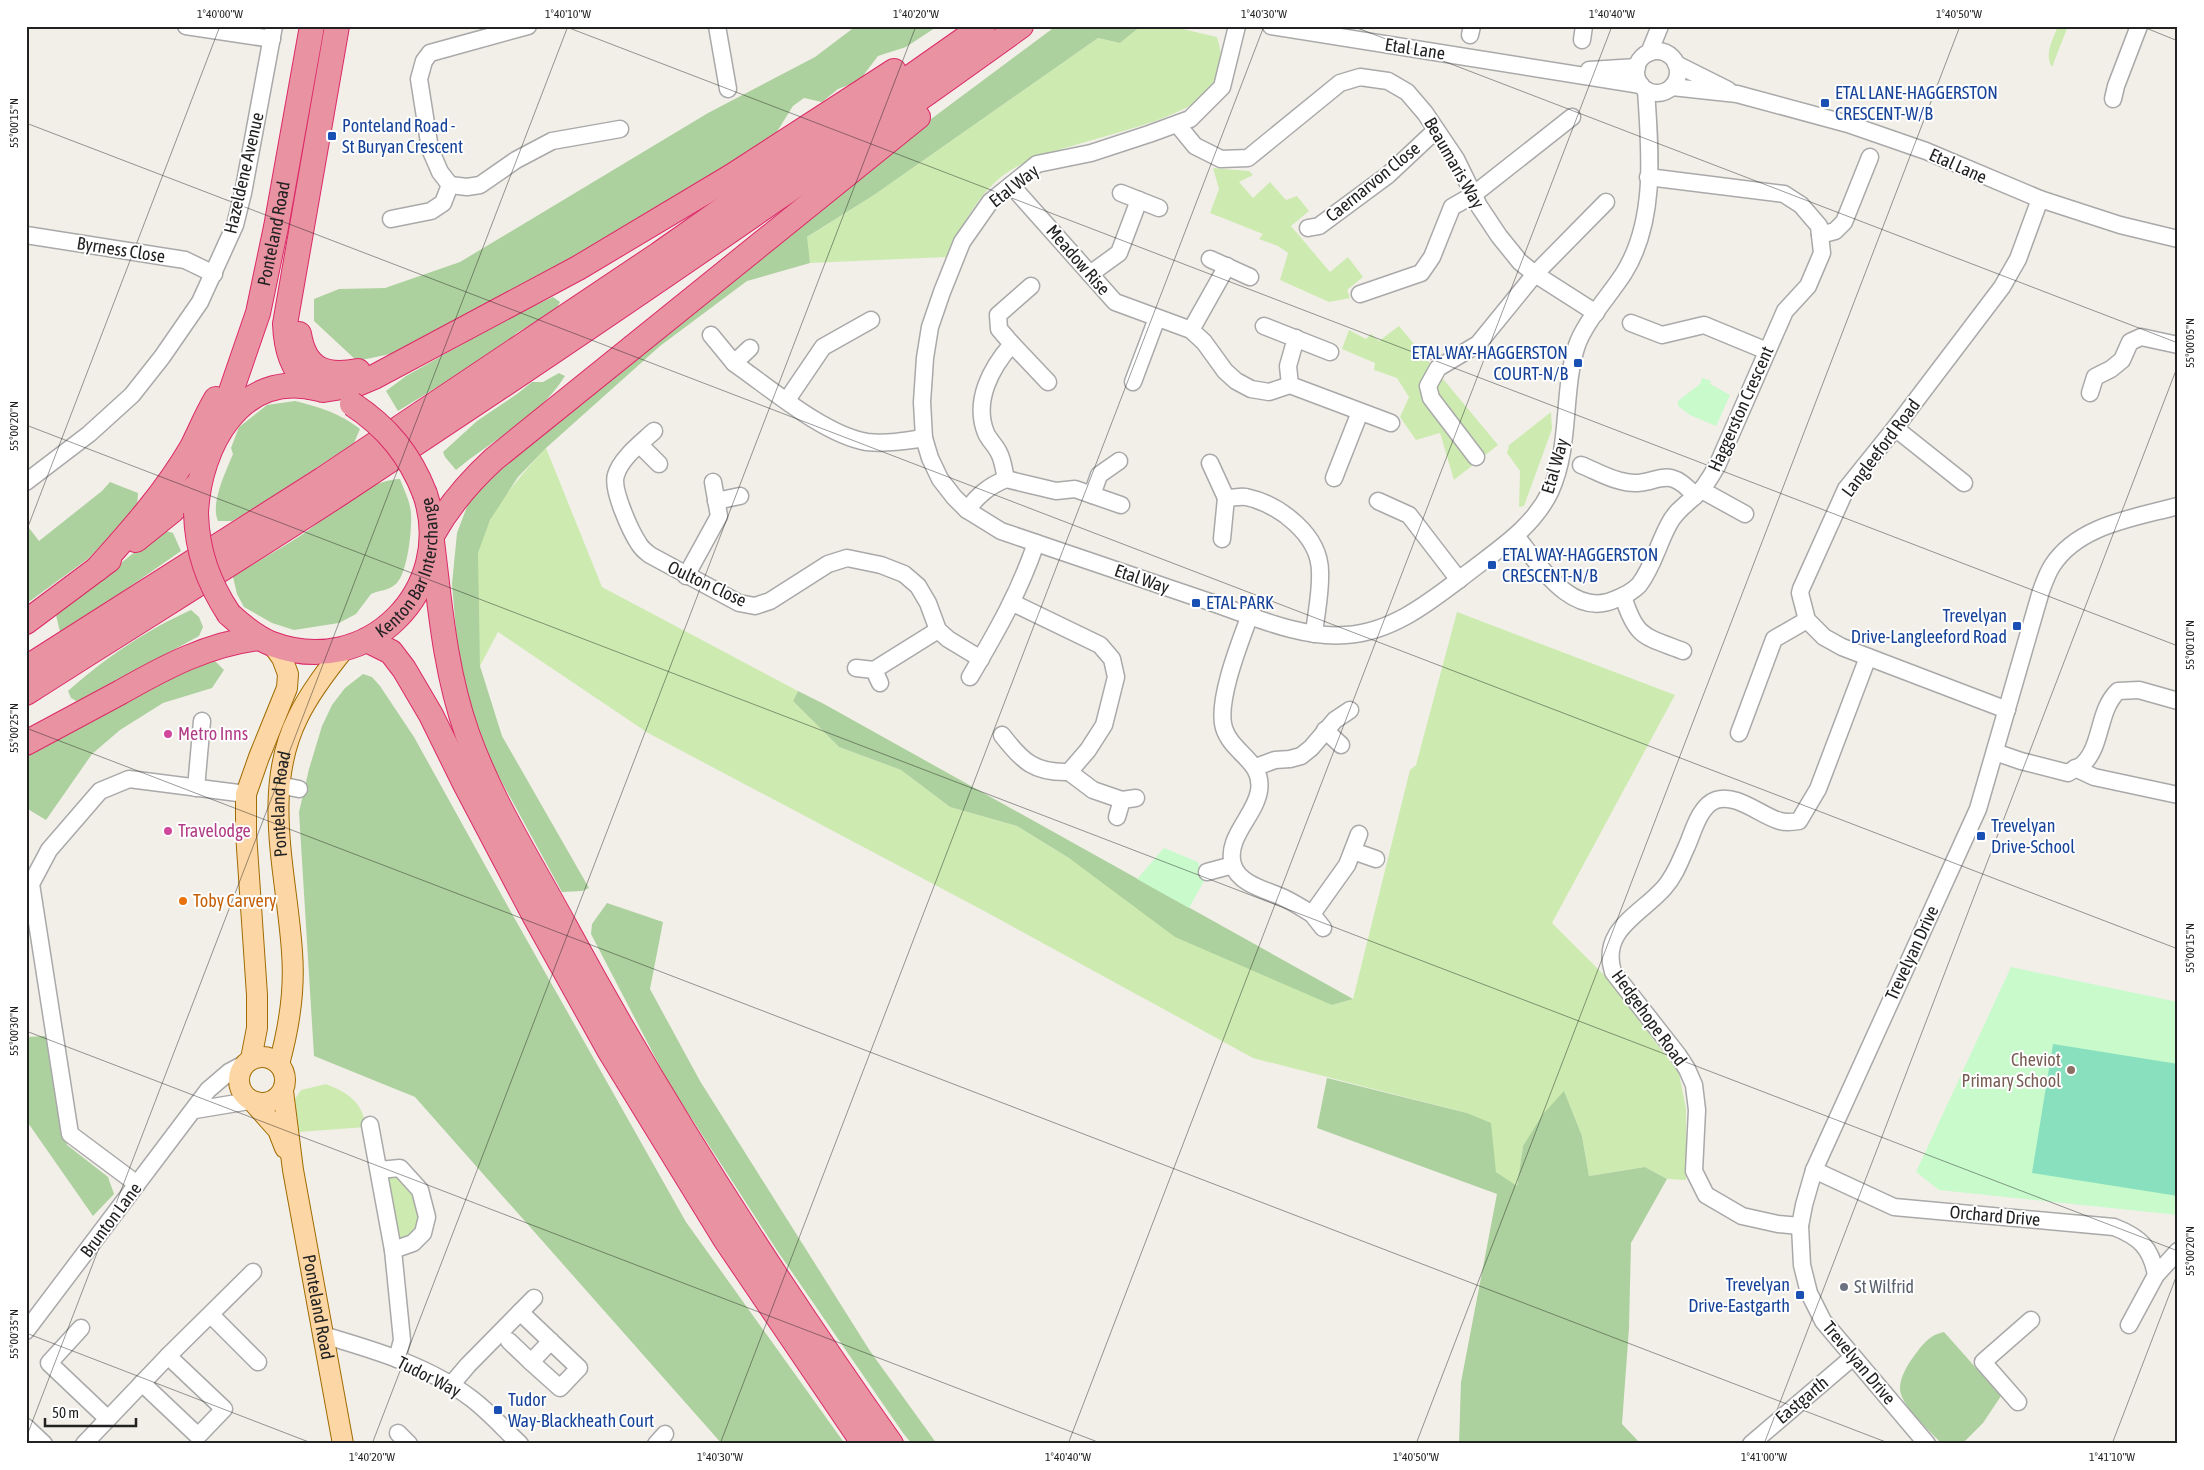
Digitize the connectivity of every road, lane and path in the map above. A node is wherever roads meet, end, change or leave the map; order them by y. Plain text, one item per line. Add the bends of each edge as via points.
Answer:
1 (186, 26) edge
2 (312, 26) edge
3 (337, 26) edge
4 (528, 26) edge
5 (717, 26) edge
6 (977, 26) edge
7 (983, 26) edge
8 (1237, 26) edge
9 (1271, 26) edge
10 (1662, 26) edge
11 (2139, 26) edge
12 (1017, 29) edge
13 (273, 33) edge
14 (1650, 53) junction
15 (1672, 59) junction
16 (1638, 67) junction
17 (1559, 71) junction
18 (1643, 87) junction
19 (1669, 89) junction
20 (728, 90) dead end
21 (1737, 94) junction
22 (2113, 99) dead end
23 (1572, 117) dead end
24 (1177, 124) junction
25 (1649, 129) junction
26 (620, 130) dead end
27 (1436, 130) junction
28 (1870, 157) dead end
29 (1648, 178) junction
30 (450, 185) junction
31 (1011, 185) junction
32 (1121, 192) dead end
33 (1473, 195) junction
34 (2040, 199) junction
35 (1139, 200) junction
36 (1606, 202) dead end
37 (1159, 208) dead end
38 (391, 219) dead end
39 (1308, 228) dead end
40 (1820, 234) junction
41 (26, 235) edge
42 (2178, 239) edge
43 (1210, 259) dead end
44 (1227, 266) junction
45 (214, 274) junction
46 (1090, 274) junction
47 (1535, 274) junction
48 (1250, 277) dead end
49 (1031, 286) dead end
50 (291, 289) junction
51 (1360, 294) dead end
52 (1596, 313) junction
53 (1157, 318) junction
54 (871, 320) dead end
55 (1631, 323) dead end
56 (1264, 326) dead end
57 (1191, 330) junction
58 (251, 333) junction
59 (712, 335) dead end
60 (1296, 338) junction
61 (1012, 344) junction
62 (2178, 345) edge
63 (750, 348) dead end
64 (1767, 351) junction
65 (1330, 352) dead end
66 (408, 359) junction
67 (734, 363) junction
68 (1048, 382) dead end
69 (1133, 382) dead end
70 (1290, 385) junction
71 (317, 388) junction
72 (2090, 393) dead end
73 (786, 400) junction
74 (1360, 412) junction
75 (1391, 423) dead end
76 (1895, 428) junction
77 (654, 431) dead end
78 (216, 435) junction
79 (924, 438) junction
80 (640, 444) junction
81 (1476, 457) dead end
82 (1119, 460) dead end
83 (1210, 463) dead end
84 (659, 464) dead end
85 (1581, 465) dead end
86 (1334, 478) dead end
87 (1006, 480) junction
88 (26, 482) edge
89 (713, 482) dead end
90 (199, 483) junction
91 (1964, 483) dead end
92 (1698, 492) junction
93 (1092, 494) junction
94 (740, 496) dead end
95 (1226, 498) junction
96 (716, 501) junction
97 (1378, 501) dead end
98 (1121, 505) dead end
99 (2178, 506) edge
100 (967, 510) junction
101 (1745, 514) dead end
102 (1516, 536) junction
103 (433, 538) junction
104 (1222, 539) dead end
105 (1036, 543) junction
106 (97, 568) junction
107 (686, 576) junction
108 (1459, 580) junction
109 (1623, 596) junction
110 (1012, 604) junction
111 (1250, 615) junction
112 (1807, 620) junction
113 (26, 622) edge
114 (938, 630) junction
115 (1314, 634) junction
116 (367, 640) junction
117 (266, 641) junction
118 (345, 648) junction
119 (1682, 652) dead end
120 (1868, 657) junction
121 (981, 659) junction
122 (26, 668) edge
123 (856, 668) dead end
124 (970, 676) dead end
125 (26, 693) edge
126 (2178, 701) edge
127 (1350, 710) dead end
128 (2007, 710) junction
129 (202, 722) dead end
130 (1325, 730) junction
131 (1739, 733) dead end
132 (1002, 735) dead end
133 (26, 743) edge
134 (1341, 744) dead end
135 (1995, 752) junction
136 (1256, 767) junction
137 (2075, 768) junction
138 (1069, 772) junction
139 (279, 785) junction
140 (196, 788) junction
141 (299, 789) dead end
142 (246, 794) junction
143 (2178, 795) edge
144 (1117, 817) dead end
145 (1359, 834) dead end
146 (1353, 851) junction
147 (1376, 859) dead end
148 (1233, 865) junction
149 (1207, 872) dead end
150 (1312, 914) junction
151 (1323, 928) dead end
152 (247, 1062) junction
153 (279, 1064) junction
154 (283, 1091) junction
155 (252, 1102) junction
156 (195, 1110) junction
157 (370, 1125) dead end
158 (293, 1170) junction
159 (379, 1170) junction
160 (1814, 1170) junction
161 (138, 1184) junction
162 (1800, 1226) junction
163 (393, 1250) junction
164 (2178, 1251) edge
165 (253, 1272) dead end
166 (2156, 1275) junction
167 (534, 1298) dead end
168 (520, 1312) junction
169 (211, 1316) junction
170 (2031, 1320) dead end
171 (2129, 1325) dead end
172 (81, 1328) dead end
173 (26, 1330) edge
174 (323, 1335) junction
175 (509, 1341) dead end
176 (551, 1342) junction
177 (168, 1356) junction
178 (1853, 1357) junction
179 (397, 1359) junction
180 (258, 1362) dead end
181 (531, 1362) junction
182 (142, 1383) junction
183 (451, 1385) junction
184 (2018, 1402) dead end
185 (108, 1419) junction
186 (26, 1427) edge
187 (44, 1444) edge
188 (84, 1444) edge
189 (343, 1444) edge
190 (520, 1444) edge
191 (864, 1444) edge
192 (891, 1444) edge
193 (1751, 1444) edge
194 (1927, 1444) edge

1 - 13 street
2 - 58 highway, Ponteland Road via 276,227
3 - 50 highway, Ponteland Road
4 - 30 street via 430,53 424,61 419,80 430,149
5 - 20 street
6 - 66 highway via 899,68 732,176 578,268
7 - 122 highway via 668,248 324,479
8 - 24 street, Etal Way via 1222,87 1190,119
9 - 17 street, Etal Lane
10 - 14 street
10 - 15 street
11 - 22 street
12 - 103 highway via 953,90 494,459 456,498
12 - 125 highway via 833,160 506,382 335,496
13 - 45 street, Hazeldene Avenue via 243,193 235,225
14 - 15 street via 1659,52
14 - 16 street
15 - 19 street via 1678,76
15 - 21 street, Etal Lane
16 - 17 street, Etal Lane
16 - 18 street via 1637,76
17 - 18 street, Etal Lane
18 - 19 street via 1656,93
18 - 25 street, Etal Way
19 - 21 street, Etal Lane
19 - 25 street, Etal Way
21 - 34 street, Etal Lane via 1885,136
23 - 33 street
24 - 27 street, Beaumaris Way via 1195,146 1221,159 1248,158 1340,83 1360,77 1388,81 1407,92
24 - 31 street, Etal Way via 1091,152 1037,164
25 - 29 street, Etal Way
26 - 30 street via 552,141 516,160 480,185
27 - 33 street, Beaumaris Way via 1456,159
27 - 39 street, Caernarvon Close via 1388,175 1320,226
28 - 40 street via 1844,222 1835,230
29 - 40 street, Haggerston Crescent via 1784,194 1802,205 1819,226
29 - 52 street, Etal Way via 1647,210 1638,245 1624,273
30 - 38 street via 443,203 431,212
31 - 46 street, Meadow Rise
31 - 79 street, Etal Way via 990,202 962,242 942,292 930,327 925,358
32 - 35 street
33 - 47 street, Beaumaris Way via 1499,236 1520,262
33 - 51 street via 1452,207 1432,257 1421,273
34 - 42 street, Etal Lane via 2103,220
34 - 76 street, Langleeford Road via 2018,258 2002,287
35 - 37 street
35 - 46 street via 1119,253
36 - 47 street
40 - 64 street, Haggerston Crescent via 1822,253 1808,286 1785,311
41 - 45 street, Byrness Close via 185,260
43 - 44 street
44 - 48 street
44 - 57 street
45 - 88 street, Hazeldene Avenue via 200,302 132,395 89,434
46 - 53 street, Meadow Rise via 1115,302
47 - 52 street, Beaumaris Way
47 - 81 street via 1478,344 1438,368 1428,386 1431,398
49 - 61 street via 998,315 999,329
50 - 66 highway via 300,344 308,359 321,370 341,374
50 - 71 highway, Ponteland Road via 286,343 291,362 299,375
52 - 102 street, Etal Way via 1576,345 1567,390 1564,443 1551,490 1537,515
53 - 57 street, Meadow Rise
53 - 69 street
54 - 73 street via 823,347
55 - 64 street via 1662,335 1704,325
56 - 60 street
57 - 70 street, Meadow Rise via 1236,381 1251,389 1269,392
58 - 78 highway, Ponteland Road
58 - 106 highway via 192,447 161,494
59 - 67 street
60 - 65 street
60 - 70 street via 1288,366
61 - 68 street
61 - 87 street via 992,369 981,408 986,434 1000,454
62 - 72 street via 2142,337 2130,342 2122,360 2095,376
63 - 67 street
64 - 92 street, Haggerston Crescent via 1727,446
66 - 71 highway via 356,385
67 - 73 street
70 - 74 street
71 - 78 highway, Kenton Bar Interchange via 291,386 255,396 239,406
71 - 103 highway, Kenton Bar Interchange, bridge via 352,404 379,424 402,449 425,494
73 - 79 street via 841,434 866,442
74 - 75 street
74 - 86 street
76 - 91 street
76 - 112 street, Langleeford Road via 1846,489 1800,593
77 - 80 street, Oulton Close
78 - 90 highway, Kenton Bar Interchange
79 - 100 street, Etal Way via 940,479
80 - 84 street
80 - 107 street, Oulton Close via 620,466 615,476 615,488 640,546 650,556
82 - 93 street via 1099,475
83 - 95 street
85 - 92 street via 1621,481 1638,483 1672,477
87 - 93 street via 1056,492 1075,489
87 - 100 street via 992,485
89 - 96 street
90 - 106 highway via 172,511
90 - 117 highway, Kenton Bar Interchange, bridge via 196,531 204,566 229,614
92 - 101 street via 1707,493
92 - 109 street, Haggerston Crescent via 1676,512 1638,586
93 - 98 street
94 - 96 street
95 - 104 street
95 - 115 street via 1245,497 1276,509 1298,525 1315,549 1321,571
96 - 107 street via 719,516
97 - 108 street via 1409,515
99 - 128 street, Trevelyan Drive via 2086,534 2066,549 2051,567 2041,591
100 - 105 street, Etal Way via 1001,531
102 - 108 street, Etal Way
102 - 109 street, Haggerston Crescent via 1560,588 1575,598 1594,604 1609,603
103 - 116 highway, Kenton Bar Interchange via 428,566 406,610
103 - 192 highway via 449,670 467,734 483,774 604,998 678,1122 777,1279
105 - 110 street
105 - 111 street, Etal Way
106 - 113 highway
107 - 114 street, Oulton Close via 739,603 754,606 770,601 828,564 847,558 881,565 904,574 918,586
108 - 115 street, Etal Way via 1398,622 1346,635
109 - 119 street via 1629,618 1637,630
110 - 121 street
110 - 138 street via 1100,645 1112,660 1116,677 1104,725
111 - 115 street, Etal Way
111 - 136 street via 1221,708 1228,738
112 - 120 street via 1824,637
112 - 131 street via 1774,639
114 - 121 street
114 - 123 street via 877,676
116 - 118 highway, Kenton Bar Interchange
116 - 191 highway via 391,652 404,669 609,1050 725,1239
117 - 118 highway, Kenton Bar Interchange via 308,652
117 - 133 highway via 217,645 182,660
117 - 142 main road, Ponteland Road via 282,658 288,674 288,688
118 - 139 main road, Ponteland Road via 297,718
120 - 128 street
120 - 162 street, Hedgehope Road via 1818,789 1799,821 1780,821 1726,799 1704,807 1672,877 1617,932 1610,944 1609,960 1613,972 1678,1054 1694,1084 1697,1110 1694,1171 1706,1195 1742,1216
121 - 124 street
126 - 137 street via 2138,690 2118,691 2107,704 2093,749
127 - 130 street
128 - 135 street, Trevelyan Drive
129 - 140 street
130 - 134 street
130 - 136 street via 1301,756
132 - 138 street via 1018,756 1038,769
135 - 137 street via 2068,772
135 - 160 street, Trevelyan Drive via 1978,809
136 - 148 street via 1259,791 1255,806 1234,845
137 - 143 street via 2094,777
138 - 144 street via 1093,790 1129,799
139 - 141 street
139 - 153 main road, Ponteland Road via 280,851 292,953 287,1036
140 - 142 street
140 - 161 street via 129,779 100,791 49,850 31,884 70,1134
142 - 152 main road, Ponteland Road via 257,995 257,1028
145 - 146 street
146 - 147 street
146 - 150 street
148 - 149 street
148 - 150 street via 1245,880
150 - 151 street
152 - 153 main road via 265,1057
152 - 155 main road via 238,1075 238,1087
152 - 156 street, Brunton Lane via 208,1090
153 - 154 main road via 284,1072
154 - 155 main road via 266,1104
154 - 158 main road, Ponteland Road
155 - 156 street
155 - 158 main road, Ponteland Road via 278,1130
156 - 161 street, Brunton Lane
157 - 159 street
158 - 174 main road, Ponteland Road
159 - 163 street
159 - 163 street via 400,1168 420,1190 427,1217 424,1233 413,1243
160 - 162 street, Trevelyan Drive
160 - 166 street, Orchard Drive via 1894,1206 2114,1226 2146,1247
161 - 173 street, Brunton Lane
162 - 178 street, Trevelyan Drive via 1802,1265 1809,1293 1823,1321
163 - 179 street via 402,1340
164 - 166 street
165 - 169 street
166 - 171 street
167 - 168 street
168 - 176 street
168 - 183 street
169 - 177 street
169 - 180 street
170 - 184 street via 1983,1362
172 - 185 street via 49,1363
174 - 179 street, Tudor Way
174 - 189 main road, Ponteland Road
175 - 181 street
176 - 181 street
176 - 181 street via 579,1368 560,1388
177 - 182 street
177 - 182 street via 224,1410 198,1436
178 - 193 street, Eastgarth
178 - 194 street, Trevelyan Drive
179 - 183 street, Tudor Way
182 - 185 street
183 - 190 street, Tudor Way via 483,1408
185 - 188 street
186 - 187 street

